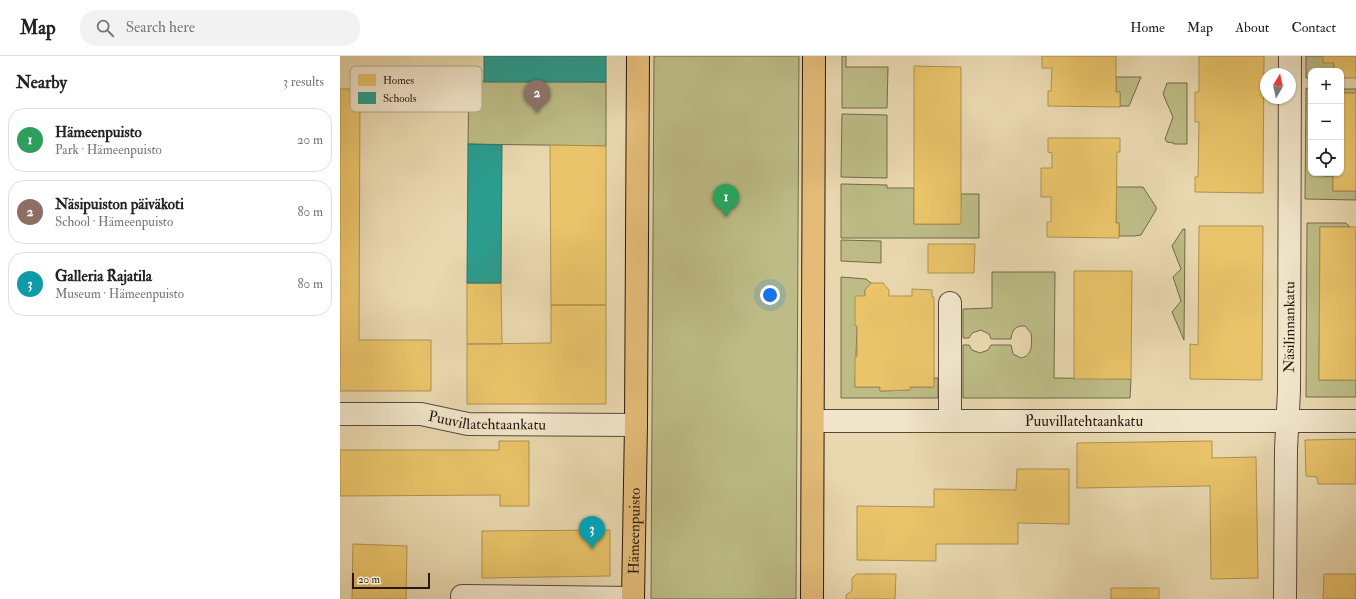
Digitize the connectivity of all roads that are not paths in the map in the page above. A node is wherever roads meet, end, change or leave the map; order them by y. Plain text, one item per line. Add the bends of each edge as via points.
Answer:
1 (638, 56) edge
2 (814, 56) edge
3 (1290, 56) edge
4 (950, 304) dead end
5 (340, 414) edge
6 (813, 421) junction
7 (950, 421) junction
8 (1287, 421) junction
9 (1356, 421) edge
10 (636, 425) junction
11 (462, 596) dead end
12 (633, 598) edge
13 (812, 599) edge
14 (1285, 599) edge

1 - 10 main road, Hämeenpuisto
2 - 6 main road
3 - 8 street, Näsilinnankatu
4 - 7 street
5 - 10 street, Puuvillatehtaankatu via 421,414 468,424
6 - 7 street, Puuvillatehtaankatu
6 - 13 main road
7 - 8 street, Puuvillatehtaankatu
8 - 9 street, Puuvillatehtaankatu
8 - 14 street, Näsilinnankatu
10 - 12 main road, Hämeenpuisto
11 - 12 street

